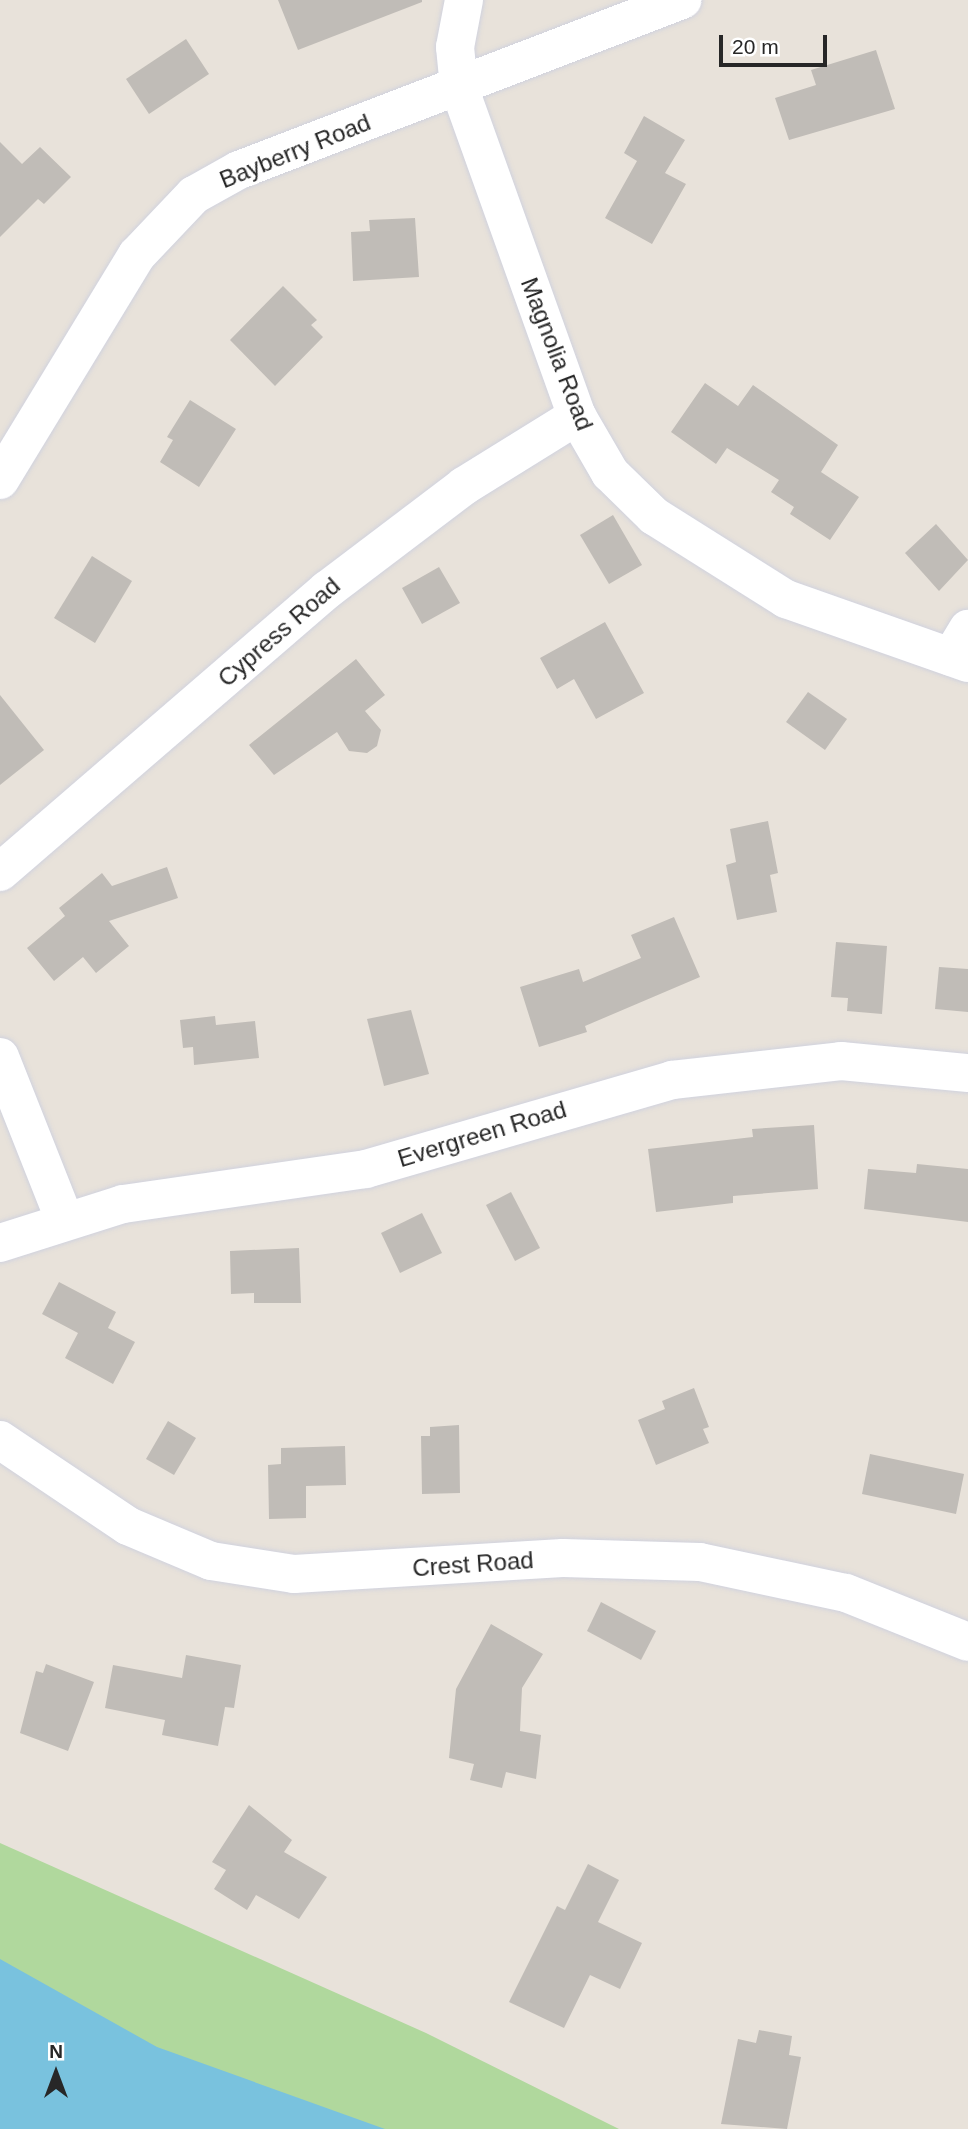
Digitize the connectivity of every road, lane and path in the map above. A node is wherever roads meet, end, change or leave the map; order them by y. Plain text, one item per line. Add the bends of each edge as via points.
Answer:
1 (464, 0) edge
2 (682, 0) edge
3 (459, 87) junction
4 (577, 416) junction
5 (0, 480) edge
6 (962, 650) edge
7 (0, 872) edge
8 (0, 1057) edge
9 (968, 1073) edge
10 (64, 1219) junction
11 (0, 1243) edge
12 (0, 1440) edge
13 (968, 1642) edge

1 - 3 street, Magnolia Road via 455,47
2 - 3 street, Bayberry Road
3 - 4 street, Magnolia Road
3 - 5 street, Bayberry Road via 239,170 175,210 137,255
4 - 6 street, Magnolia Road via 610,473 634,498 753,580 822,615
4 - 7 street, Cypress Road via 464,486 327,590
8 - 10 street
9 - 10 street, Evergreen Road via 841,1061 672,1080 366,1169 178,1195
10 - 11 street, Evergreen Road
12 - 13 street, Crest Road via 128,1526 211,1561 294,1574 563,1558 700,1562 846,1593

